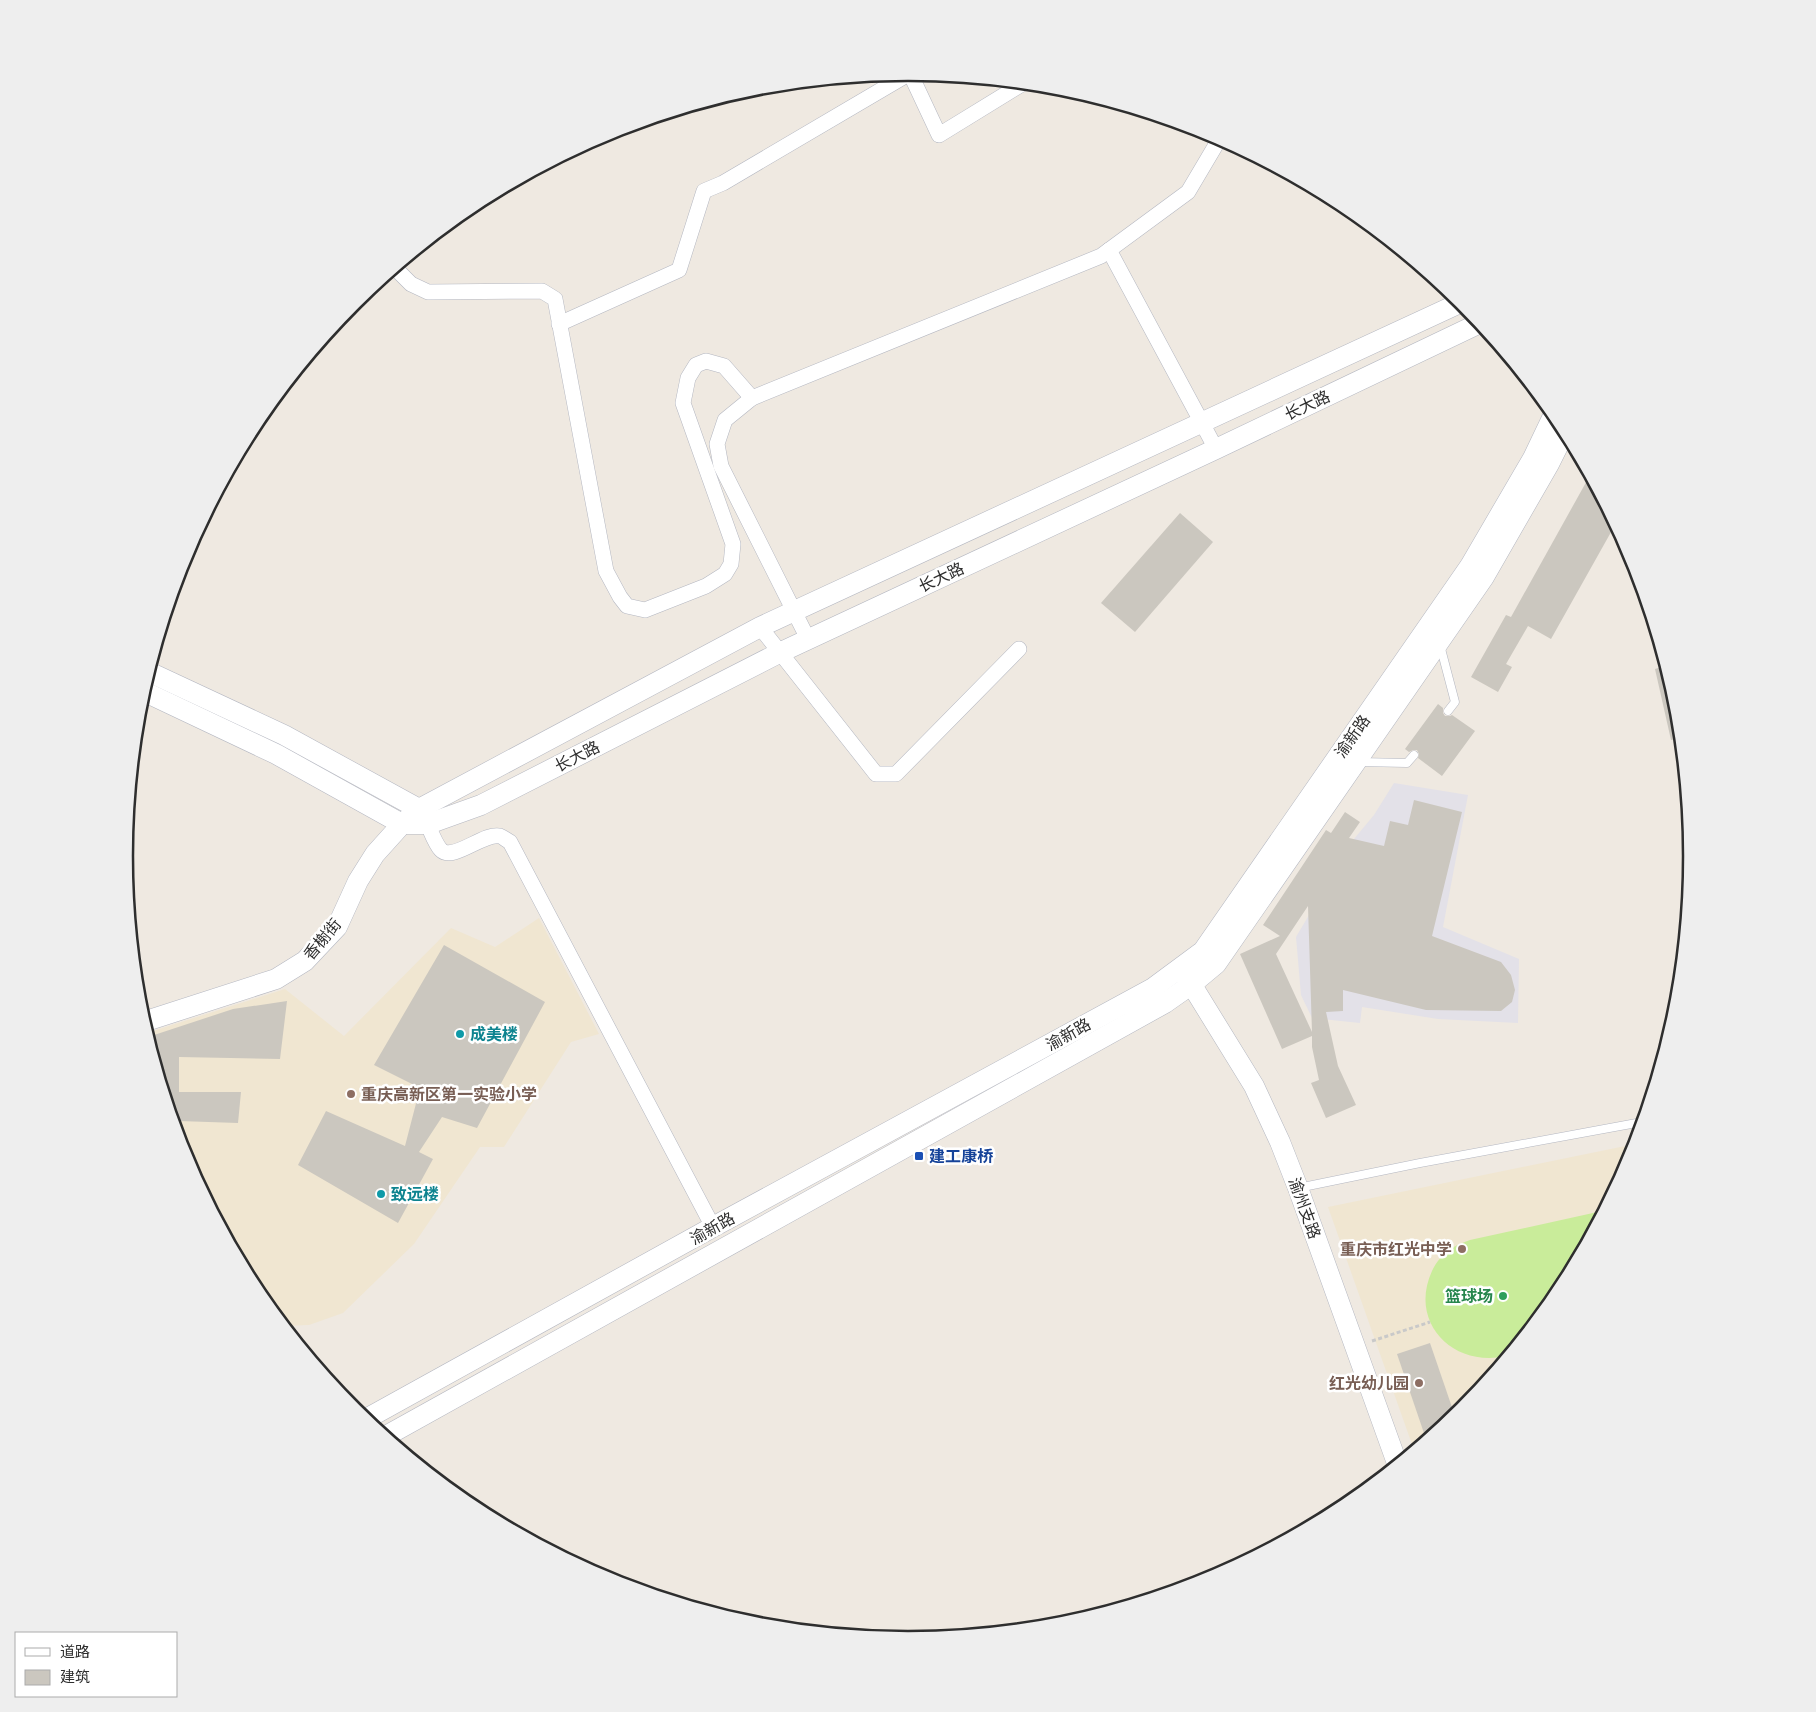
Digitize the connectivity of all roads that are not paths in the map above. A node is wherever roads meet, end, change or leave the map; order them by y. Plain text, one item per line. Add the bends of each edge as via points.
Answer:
1 (896, 81) edge
2 (914, 81) edge
3 (1014, 89) edge
4 (1216, 145) edge
5 (1109, 250) junction
6 (399, 272) edge
7 (1454, 306) edge
8 (559, 324) junction
9 (1473, 326) edge
10 (752, 398) junction
11 (1202, 422) junction
12 (1550, 423) edge
13 (1561, 440) edge
14 (1216, 449) junction
15 (795, 611) junction
16 (760, 627) junction
17 (808, 639) junction
18 (1440, 643) junction
19 (1019, 649) dead end
20 (779, 653) junction
21 (155, 675) edge
22 (151, 694) edge
23 (1448, 712) dead end
24 (1414, 755) dead end
25 (1357, 762) junction
26 (424, 816) junction
27 (402, 824) junction
28 (1187, 977) junction
29 (151, 1020) edge
30 (1635, 1123) edge
31 (1298, 1188) junction
32 (714, 1228) junction
33 (373, 1416) edge
34 (391, 1433) edge
35 (1395, 1458) edge

1 - 8 street via 704,191 679,270
2 - 3 street via 939,135
4 - 5 street via 1188,192
5 - 10 street
5 - 11 street
6 - 8 street via 411,284 428,292 542,291 555,299
7 - 11 street, 长大路
8 - 10 street via 606,572 627,606 645,610 706,586 725,574 732,564 733,544 683,404 688,378 696,364 706,361 724,366
9 - 14 street, 长大路
10 - 15 street via 724,420 717,444 721,466
11 - 14 street
11 - 15 street, 长大路
12 - 28 street, 渝新路 via 1534,458 1470,566
13 - 18 street, 渝新路 via 1484,577
14 - 17 street, 长大路
15 - 16 street, 长大路
15 - 17 street
16 - 20 street
16 - 26 street, 长大路
17 - 20 street, 长大路
18 - 23 lane via 1455,702
18 - 25 street, 渝新路
19 - 20 street via 896,774 876,774
20 - 26 street, 长大路 via 481,805
21 - 26 street via 284,735
22 - 27 street via 276,754
24 - 25 lane via 1407,763
25 - 28 street, 渝新路 via 1216,964
26 - 27 street, 香榭街
26 - 32 street via 444,853 452,853 493,835 510,842
27 - 29 street, 香榭街 via 375,854 358,881 337,927 305,961 276,979
28 - 31 street, 渝州支路 via 1254,1086
28 - 32 street, 渝新路 via 1153,988
28 - 34 street, 渝新路 via 1156,1007
30 - 31 lane
31 - 35 street, 渝州支路
32 - 33 street, 渝新路

